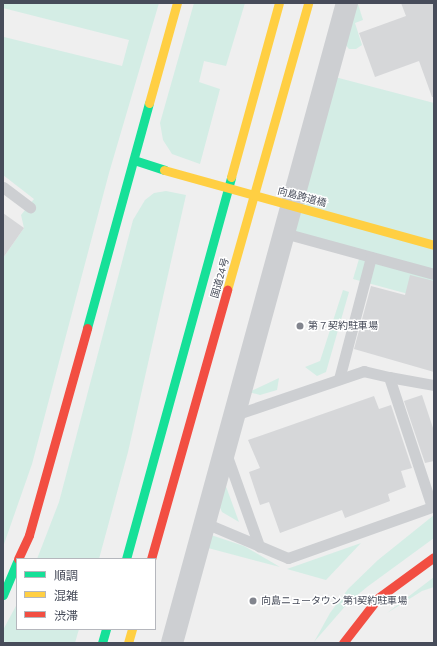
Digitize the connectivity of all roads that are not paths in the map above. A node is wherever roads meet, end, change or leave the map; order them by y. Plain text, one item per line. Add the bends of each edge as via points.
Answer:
1 (177, 3) edge
2 (279, 3) edge
3 (308, 3) edge
4 (347, 3) edge
5 (134, 160) junction
6 (3, 187) edge
7 (30, 207) dead end
8 (284, 233) junction
9 (434, 245) edge
10 (371, 257) junction
11 (434, 274) edge
12 (389, 377) junction
13 (339, 379) junction
14 (434, 385) edge
15 (235, 415) junction
16 (225, 451) junction
17 (205, 523) junction
18 (259, 546) junction
19 (434, 557) edge
20 (18, 558) edge
21 (126, 558) edge
22 (152, 558) edge
23 (16, 564) edge
24 (3, 595) edge
25 (106, 630) edge
26 (131, 630) edge
27 (102, 643) edge
28 (129, 643) edge
29 (172, 643) edge
30 (343, 643) edge

1 - 5 main road
2 - 21 main road, 国道24号
3 - 22 main road, 国道24号
4 - 8 street
5 - 9 main road, 向島跨道橋, bridge
5 - 20 main road via 29,535
6 - 7 lane
8 - 10 lane
8 - 15 street
10 - 11 lane
10 - 13 lane
12 - 13 lane via 364,371
12 - 14 lane
12 - 18 lane via 432,507 288,558
13 - 15 lane
15 - 16 street
16 - 17 street
16 - 18 lane
17 - 18 lane
17 - 29 street
19 - 30 main road via 378,598
23 - 24 main road
25 - 27 main road
26 - 28 main road

